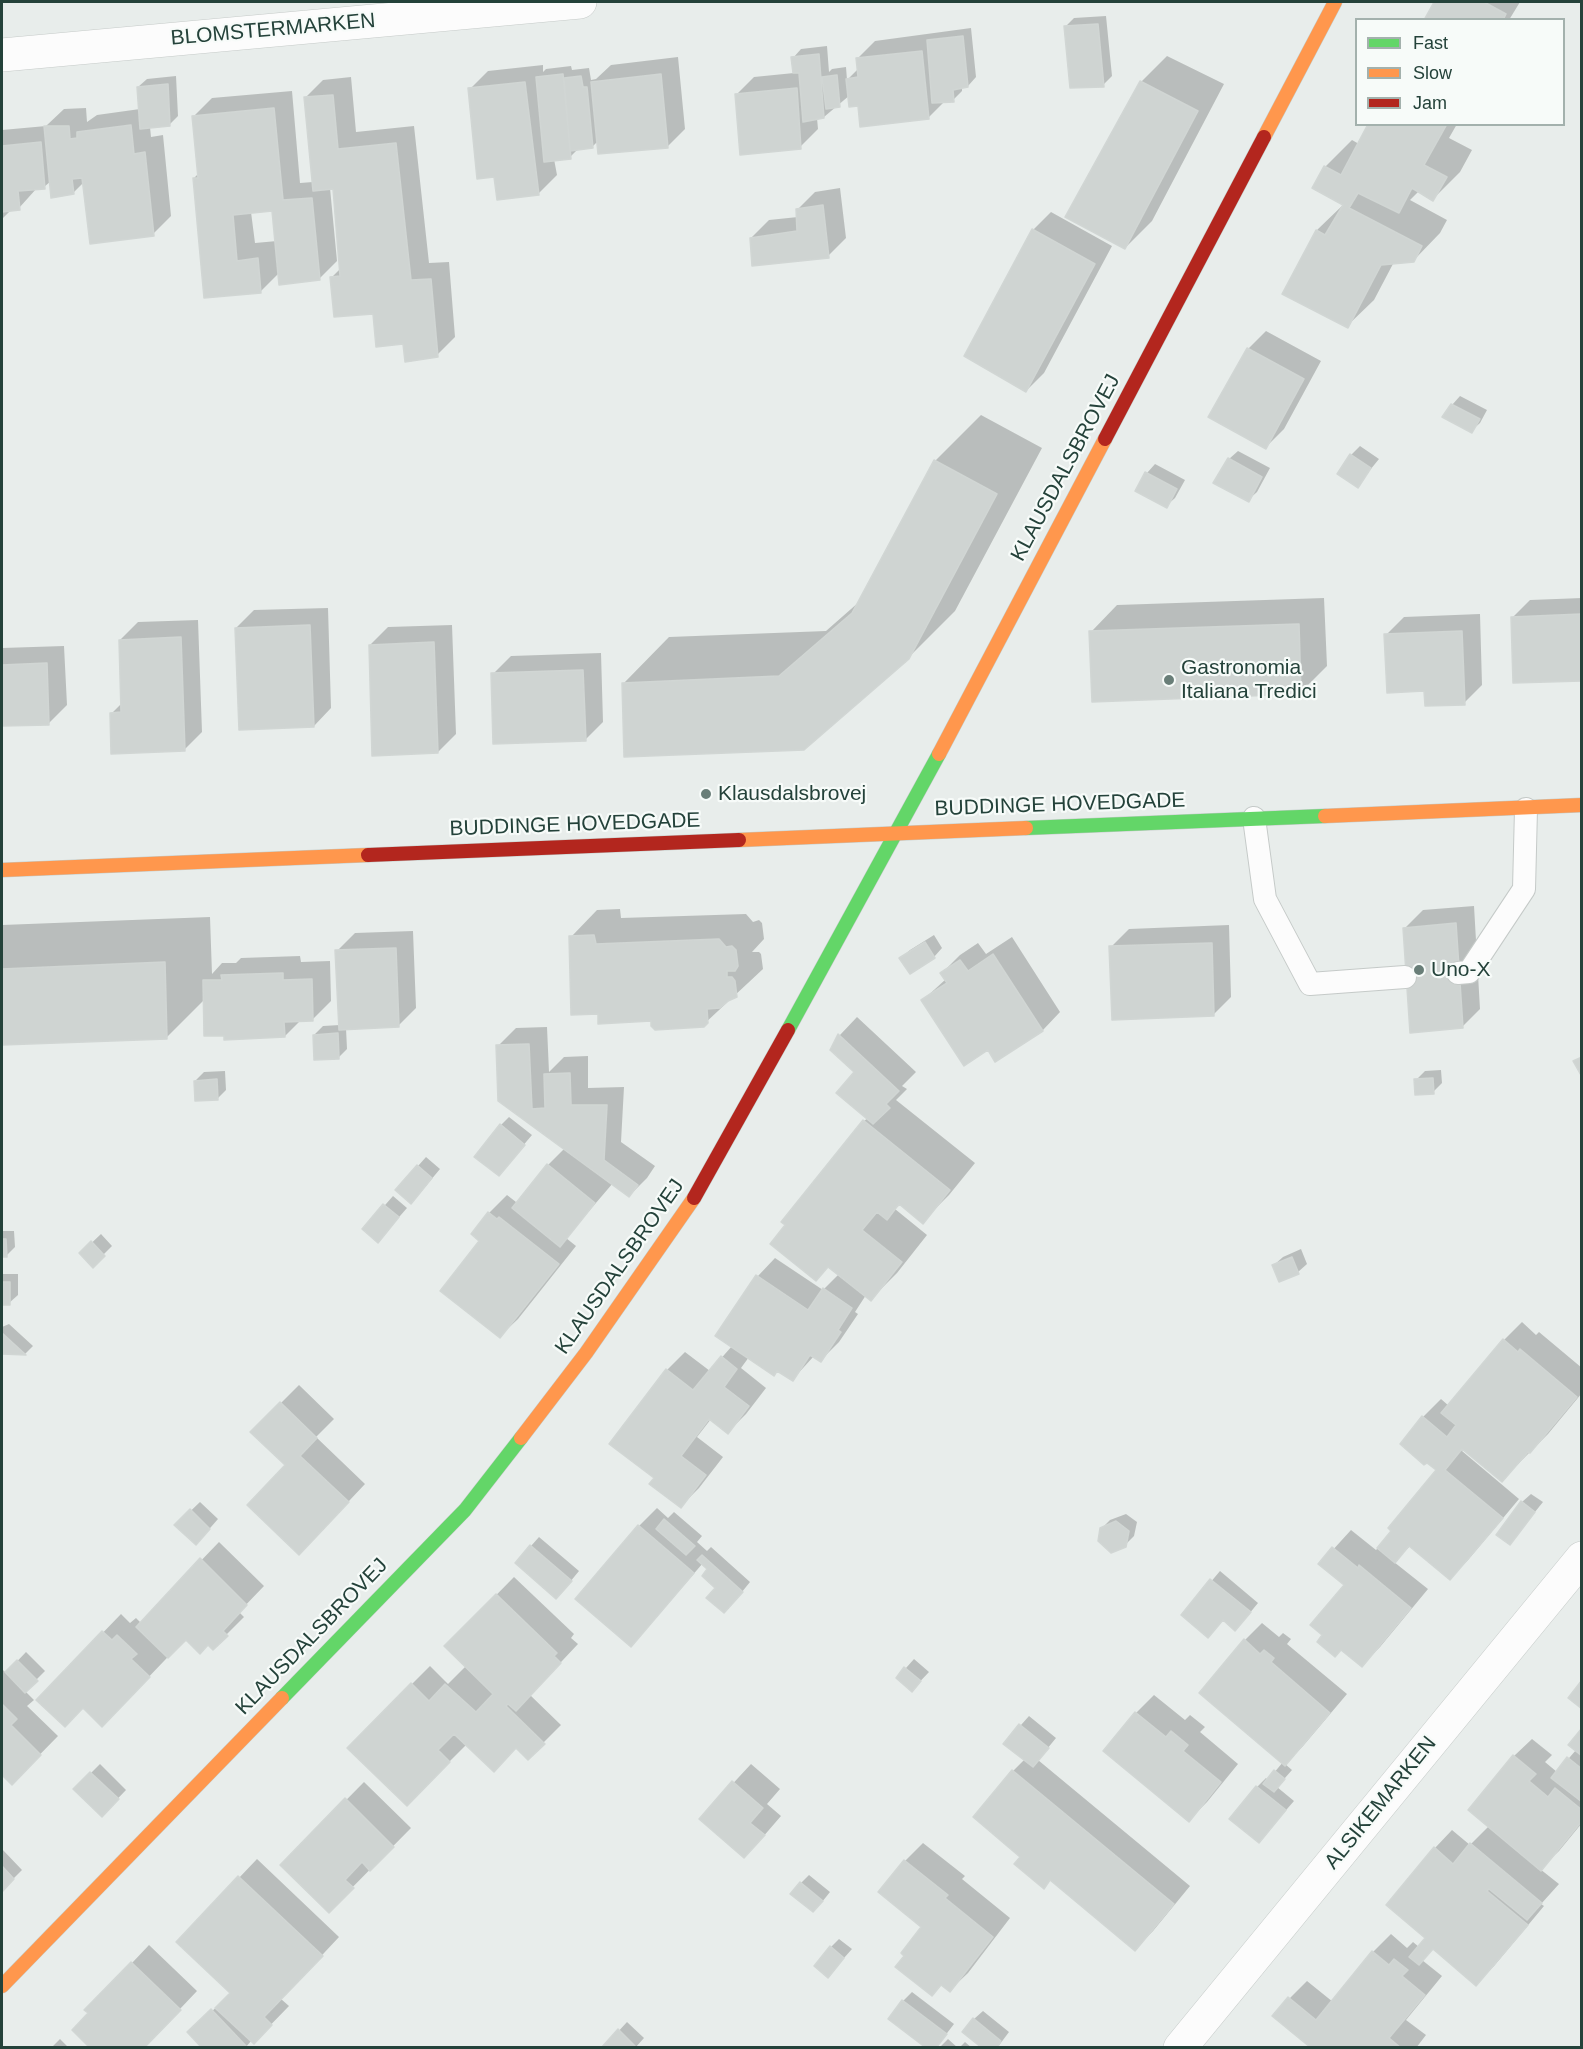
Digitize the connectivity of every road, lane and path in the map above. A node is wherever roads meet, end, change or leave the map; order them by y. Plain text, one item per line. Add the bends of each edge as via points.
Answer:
1 (580, 2) edge
2 (1335, 2) edge
3 (2, 55) edge
4 (1581, 805) edge
5 (1526, 809) junction
6 (1254, 818) junction
7 (898, 832) junction
8 (2, 870) edge
9 (1458, 973) dead end
10 (1405, 977) dead end
11 (1581, 1558) edge
12 (2, 1986) edge
13 (1180, 2048) edge

1 - 3 street, BLOMSTERMARKEN
2 - 7 street, KLAUSDALSBROVEJ
4 - 5 street, BUDDINGE HOVEDGADE
5 - 6 street, BUDDINGE HOVEDGADE
5 - 9 lane via 1524,889 1469,972
6 - 7 street, BUDDINGE HOVEDGADE
6 - 10 lane via 1265,899 1310,984
7 - 8 street, BUDDINGE HOVEDGADE
7 - 12 street, KLAUSDALSBROVEJ via 701,1188 544,1409 465,1510
11 - 13 street, ALSIKEMARKEN

